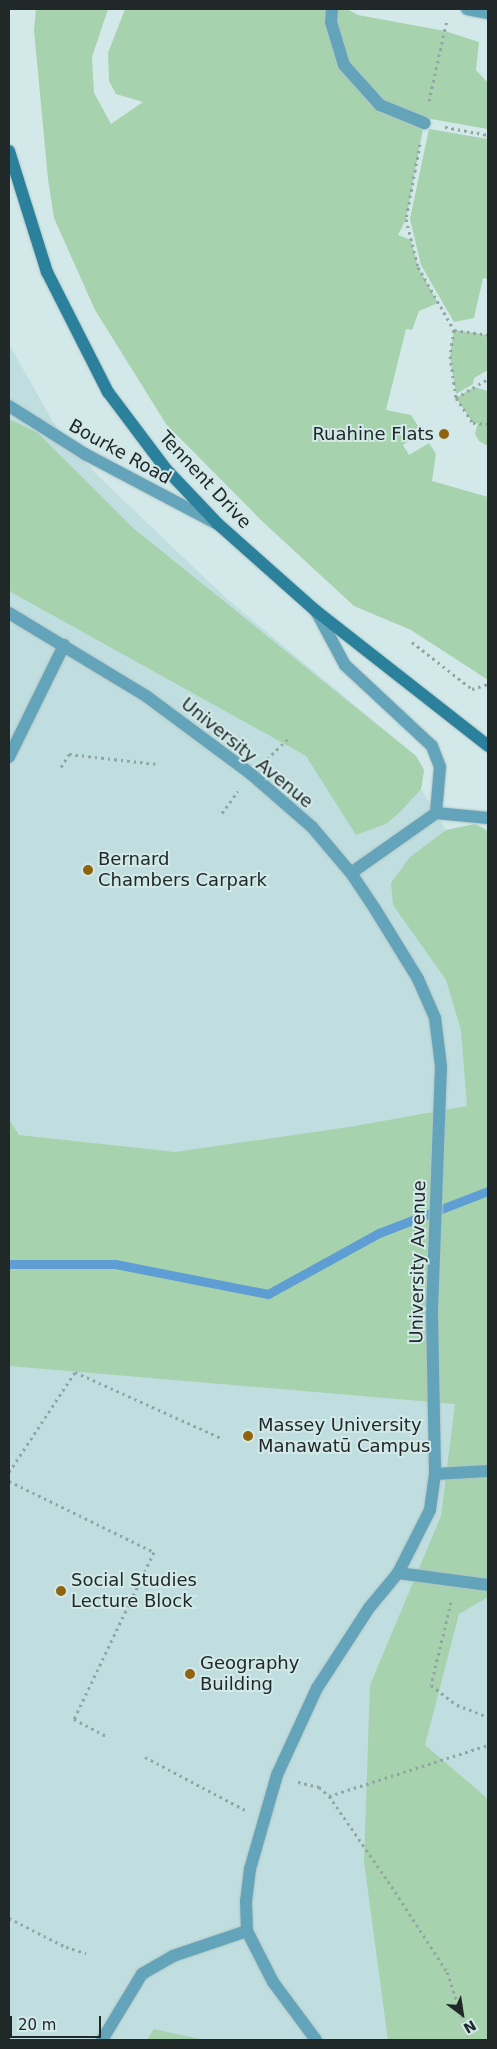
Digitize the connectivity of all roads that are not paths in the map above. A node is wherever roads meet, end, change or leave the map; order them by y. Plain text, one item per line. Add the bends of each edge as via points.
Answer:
1 (332, 9) edge
2 (467, 9) edge
3 (488, 14) edge
4 (424, 123) road end
5 (9, 151) edge
6 (9, 406) edge
7 (218, 524) junction
8 (316, 611) junction
9 (9, 613) edge
10 (64, 646) junction
11 (488, 746) edge
12 (9, 757) edge
13 (436, 812) junction
14 (488, 818) edge
15 (351, 873) junction
16 (488, 1471) edge
17 (435, 1474) junction
18 (398, 1573) junction
19 (488, 1584) edge
20 (247, 1931) junction
21 (102, 2040) edge
22 (316, 2040) edge

1 - 4 street via 331,22 344,66 380,105
2 - 3 street
5 - 7 main road, Tennent Drive via 47,272 108,392 164,468
6 - 7 street, Bourke Road via 85,454
7 - 8 main road, Tennent Drive
8 - 11 main road, Tennent Drive
8 - 13 street via 345,665 432,746 440,767
9 - 10 street, University Avenue
10 - 12 street
10 - 15 street, University Avenue via 146,696 251,774 312,827
13 - 14 street
13 - 15 street
15 - 17 street, University Avenue via 418,978 435,1018 441,1066 432,1314
16 - 17 street
17 - 18 street, University Avenue via 430,1510
18 - 19 street
18 - 20 street, University Avenue via 369,1608 317,1688 277,1775 250,1869
20 - 21 street via 174,1956 142,1974
20 - 22 street, University Avenue via 273,1982

